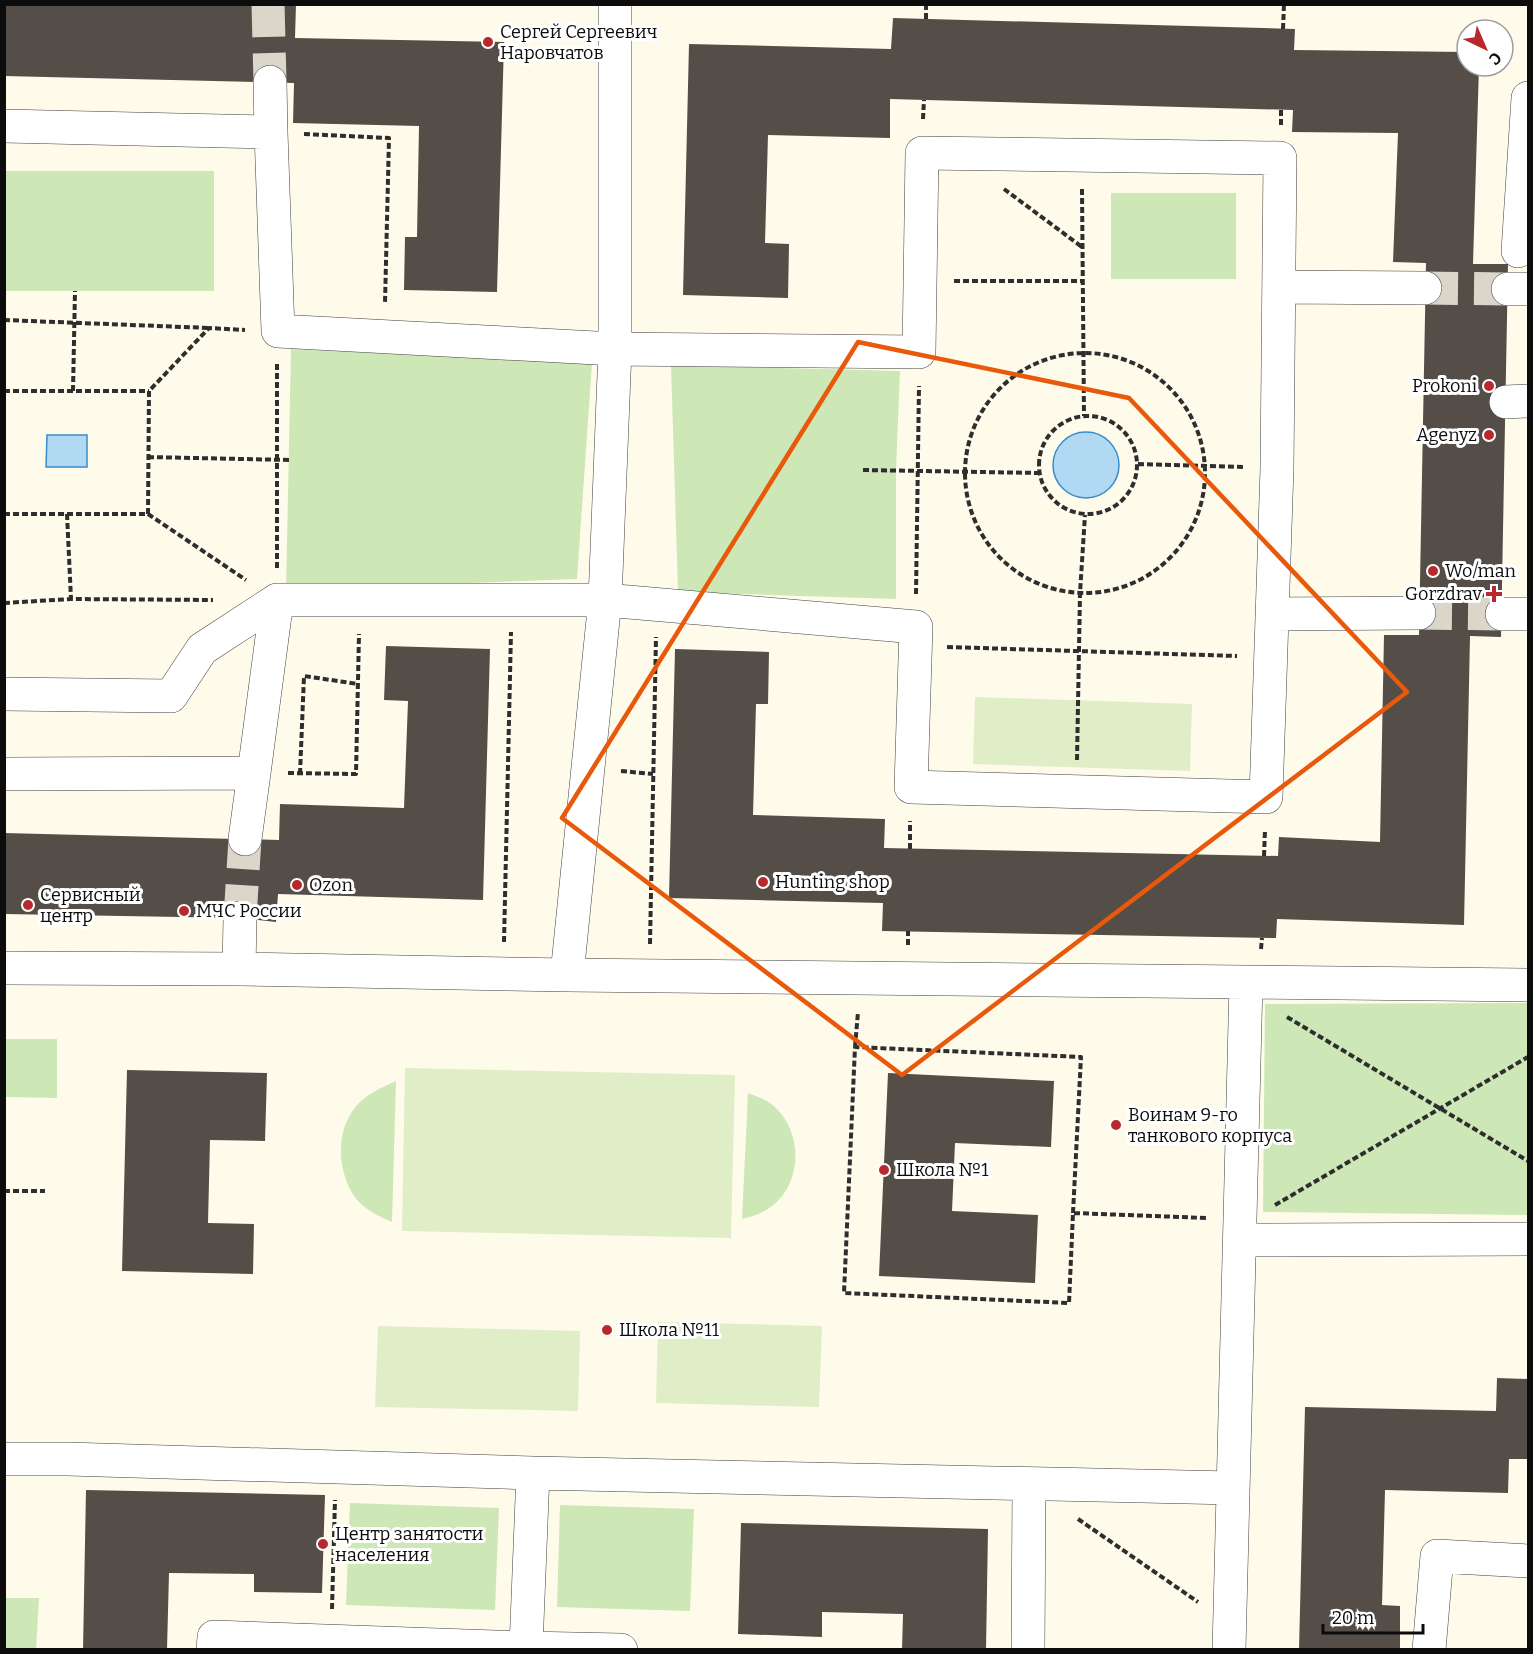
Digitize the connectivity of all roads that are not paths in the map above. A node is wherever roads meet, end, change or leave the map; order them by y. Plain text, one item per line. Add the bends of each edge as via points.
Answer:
1 (615, 4) edge
2 (270, 82) tunnel mouth
3 (1528, 98) edge
4 (4, 126) edge
5 (271, 132) junction
6 (1518, 251) dead end
7 (1279, 287) junction
8 (1425, 288) tunnel mouth
9 (615, 349) junction
10 (277, 600) junction
11 (605, 600) junction
12 (1419, 613) tunnel mouth
13 (1272, 614) junction
14 (4, 694) edge
15 (254, 773) junction
16 (4, 774) edge
17 (245, 839) tunnel mouth
18 (240, 918) tunnel mouth
19 (4, 968) edge
20 (239, 969) junction
21 (567, 975) junction
22 (1246, 982) junction
23 (1528, 985) edge
24 (1240, 1230) junction
25 (1528, 1239) edge
26 (4, 1459) edge
27 (533, 1473) junction
28 (1029, 1485) junction
29 (1233, 1488) junction
30 (1528, 1562) edge
31 (1230, 1637) edge
32 (526, 1648) junction
33 (213, 1650) edge
34 (621, 1650) edge
35 (1028, 1650) edge
36 (1429, 1650) edge

1 - 9 lane
2 - 5 lane
3 - 6 lane
4 - 5 lane
5 - 9 lane via 278,331
7 - 8 lane
7 - 9 lane via 1280,158 922,153 919,352
7 - 13 lane
9 - 11 lane
10 - 11 lane
10 - 14 lane via 202,649 171,696
10 - 15 lane
11 - 13 lane via 915,636 911,787 1266,796
11 - 21 lane
12 - 13 lane
15 - 16 lane
15 - 17 lane
18 - 20 lane
19 - 20 lane
20 - 21 lane
21 - 22 lane
22 - 23 lane
22 - 24 lane
24 - 25 lane
24 - 29 lane
26 - 27 lane
27 - 28 lane
27 - 32 lane
28 - 29 lane
28 - 35 lane
29 - 31 lane
30 - 36 lane via 1437,1556
32 - 33 lane via 214,1637
32 - 34 lane

